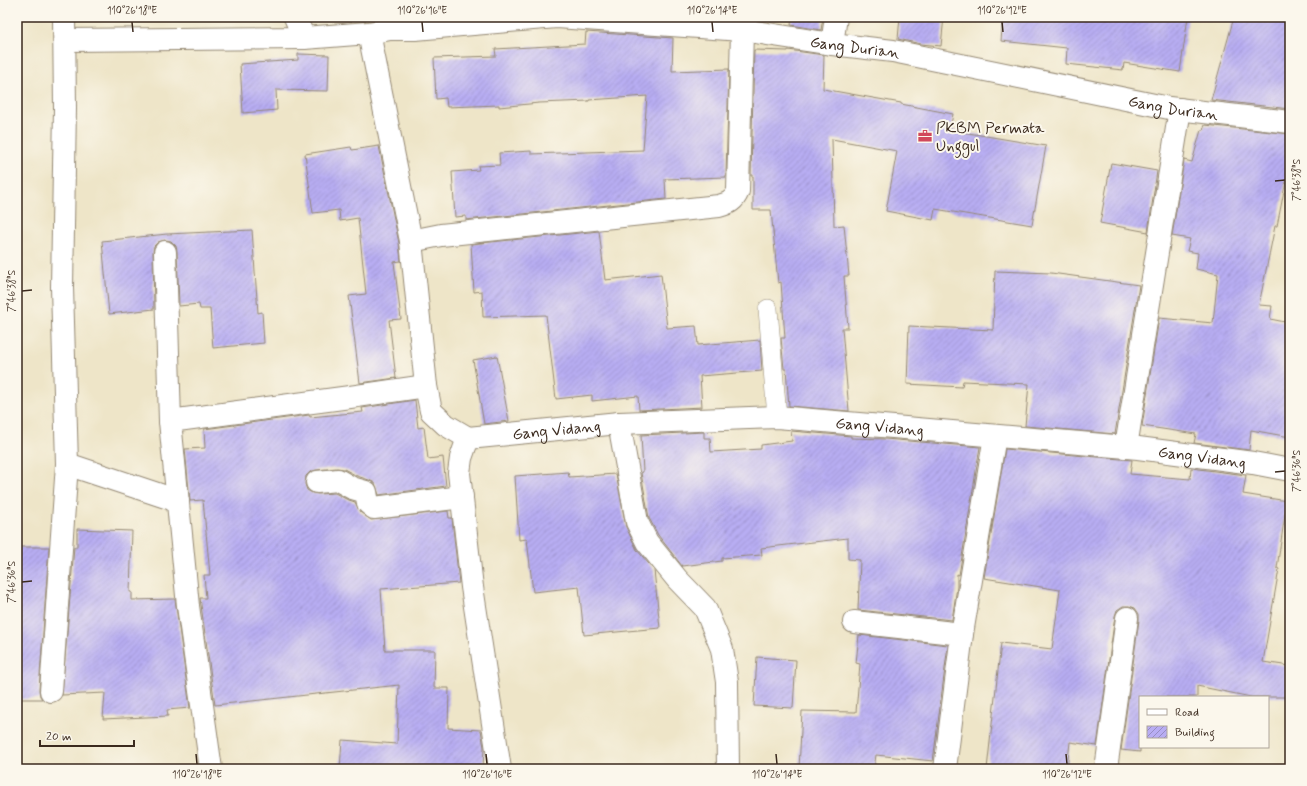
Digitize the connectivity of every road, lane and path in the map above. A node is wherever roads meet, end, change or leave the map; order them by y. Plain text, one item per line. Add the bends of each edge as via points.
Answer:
1 (64, 17) edge
2 (295, 17) edge
3 (836, 17) edge
4 (742, 30) junction
5 (368, 33) junction
6 (304, 38) junction
7 (64, 40) junction
8 (832, 44) junction
9 (1180, 109) junction
10 (1290, 122) edge
11 (425, 238) junction
12 (166, 252) dead end
13 (768, 309) dead end
14 (426, 386) junction
15 (777, 417) junction
16 (170, 421) junction
17 (619, 423) junction
18 (995, 436) junction
19 (468, 438) junction
20 (1126, 447) junction
21 (67, 464) junction
22 (1290, 470) edge
23 (316, 482) dead end
24 (462, 497) junction
25 (178, 501) junction
26 (1127, 618) dead end
27 (854, 622) dead end
28 (962, 634) junction
29 (51, 691) dead end
30 (211, 769) edge
31 (500, 769) edge
32 (728, 769) edge
33 (945, 769) edge
34 (1106, 769) edge

1 - 7 street
2 - 6 street
3 - 8 street
4 - 5 street, Gang Durian via 557,17 390,29
4 - 8 street, Gang Durian
4 - 11 street via 739,178 735,199 729,204
5 - 6 street, Gang Durian
5 - 11 street
6 - 7 street, Gang Durian
7 - 21 street via 62,287
8 - 9 street, Gang Durian via 893,51
9 - 10 street, Gang Durian
9 - 20 street
11 - 14 street
12 - 16 street
13 - 15 lane
14 - 16 street
14 - 19 street via 431,411 446,425
15 - 17 street, Gang Vidang
15 - 18 street, Gang Vidang
16 - 25 street
17 - 19 street, Gang Vidang
17 - 32 street via 637,522 647,542 705,608 722,649 727,682
18 - 20 street, Gang Vidang
18 - 28 street
19 - 24 street via 459,473
20 - 22 street, Gang Vidang
21 - 25 street
21 - 29 street
23 - 24 street via 338,480 366,492 368,503 374,508
24 - 31 street via 472,587
25 - 30 street via 188,606
26 - 34 street
27 - 28 street
28 - 33 street

